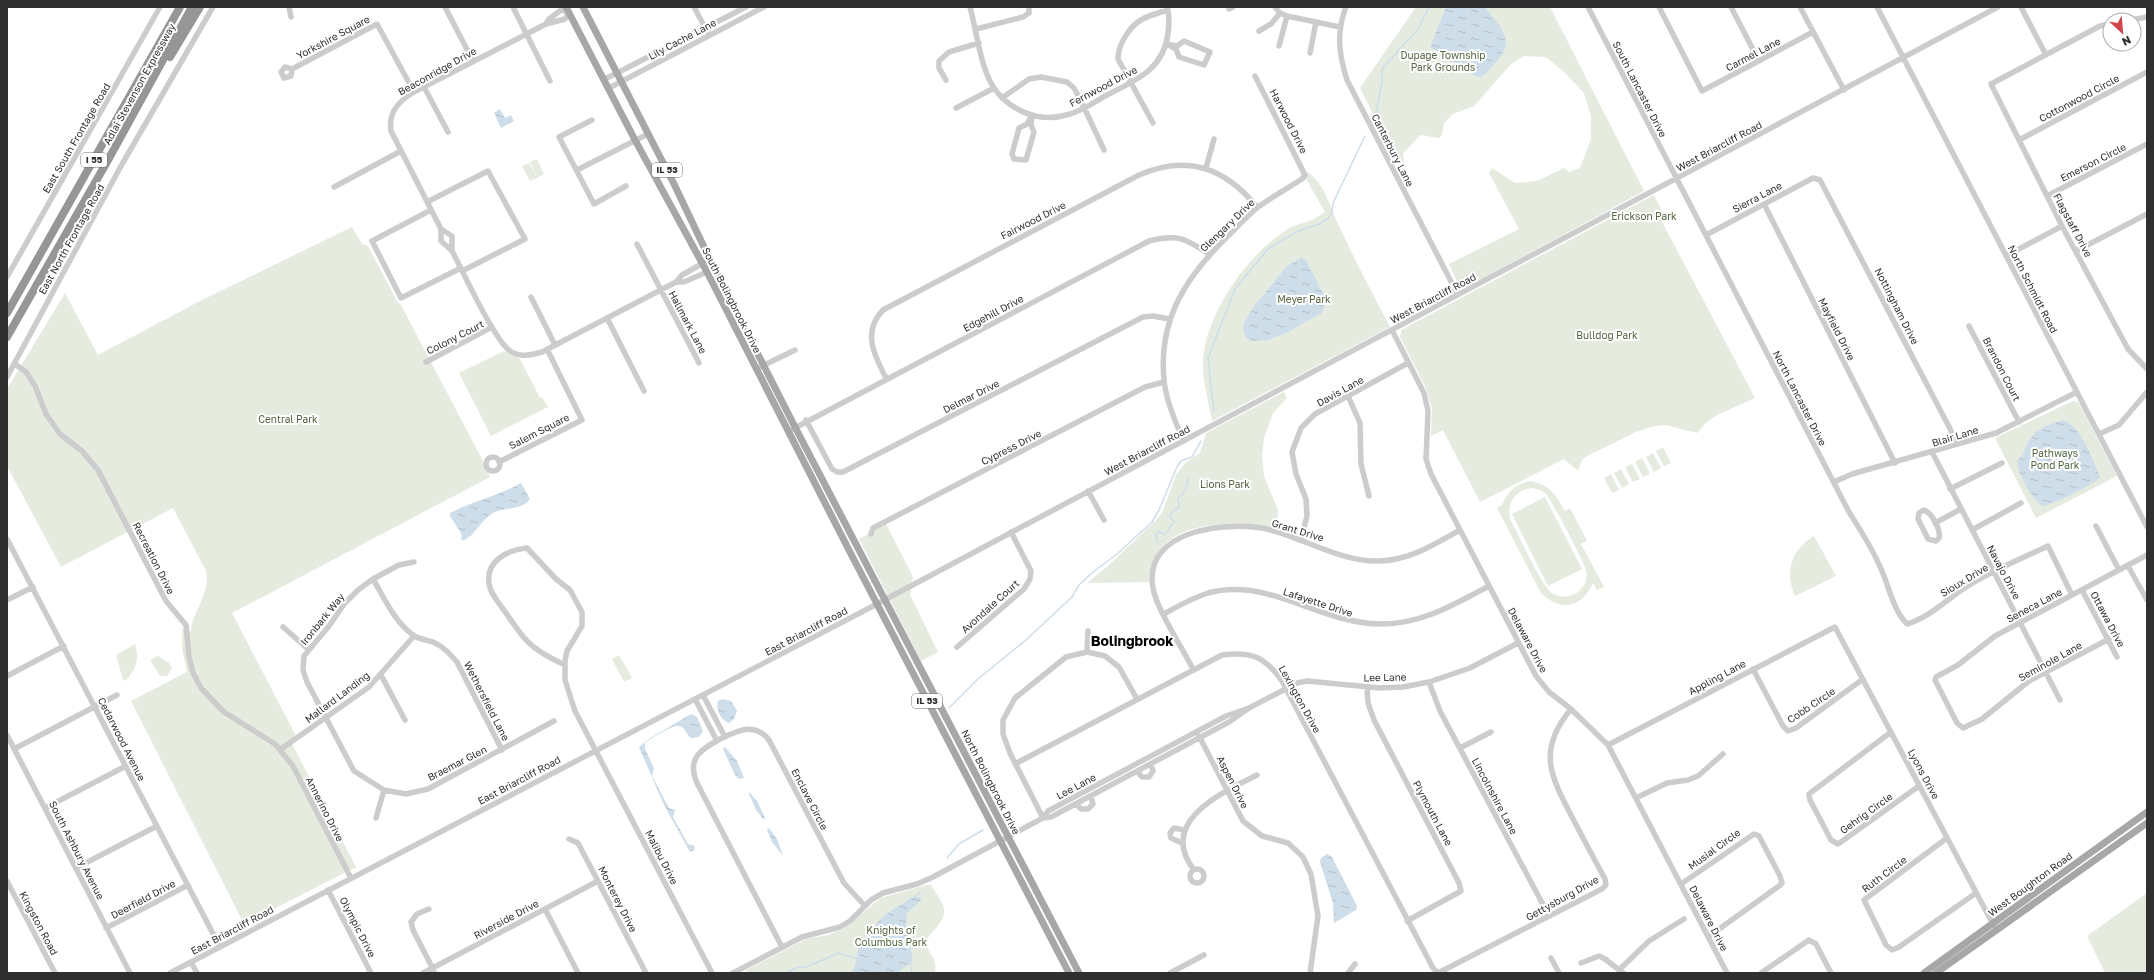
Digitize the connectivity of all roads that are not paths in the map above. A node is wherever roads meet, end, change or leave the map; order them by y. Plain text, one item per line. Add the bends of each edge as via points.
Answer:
1 (160, 7) edge
2 (180, 7) edge
3 (192, 7) edge
4 (200, 7) edge
5 (213, 7) edge
6 (289, 7) edge
7 (445, 7) edge
8 (513, 7) edge
9 (583, 7) edge
10 (694, 7) edge
11 (746, 7) edge
12 (764, 7) edge
13 (970, 7) edge
14 (1276, 7) edge
15 (1346, 7) edge
16 (1588, 7) edge
17 (1659, 7) edge
18 (1731, 7) edge
19 (1800, 7) edge
20 (1877, 7) edge
21 (1998, 7) edge
22 (2021, 7) edge
23 (1168, 9) edge
24 (567, 10) edge
25 (1029, 10) edge
26 (1280, 13) junction
27 (1287, 16) junction
28 (291, 17) dead end
29 (1316, 22) junction
30 (546, 24) junction
31 (1340, 26) junction
32 (2102, 26) edge
33 (705, 28) junction
34 (976, 29) junction
35 (1259, 31) dead end
36 (1813, 32) junction
37 (527, 34) junction
38 (709, 35) junction
39 (979, 43) junction
40 (1167, 44) junction
41 (1279, 46) dead end
42 (1310, 53) dead end
43 (2046, 55) junction
44 (1904, 58) junction
45 (473, 61) junction
46 (1759, 61) junction
47 (292, 69) dead end
48 (2147, 72) edge
49 (617, 73) junction
50 (1255, 76) dead end
51 (604, 79) junction
52 (946, 80) dead end
53 (550, 81) dead end
54 (621, 82) junction
55 (1131, 82) junction
56 (424, 87) junction
57 (609, 88) junction
58 (994, 88) junction
59 (1844, 90) junction
60 (414, 92) junction
61 (143, 95) junction
62 (1002, 98) junction
63 (956, 108) dead end
64 (1083, 108) junction
65 (1032, 115) junction
66 (592, 120) dead end
67 (1153, 123) dead end
68 (448, 132) dead end
69 (648, 134) junction
70 (1214, 139) dead end
71 (635, 140) junction
72 (2019, 140) junction
73 (2147, 144) edge
74 (1104, 150) dead end
75 (401, 151) junction
76 (1206, 168) junction
77 (577, 170) junction
78 (1305, 175) joint
79 (1677, 178) junction
80 (1817, 178) joint
81 (626, 186) dead end
82 (334, 187) dead end
83 (2047, 196) junction
84 (427, 202) junction
85 (1764, 204) junction
86 (1257, 207) junction
87 (431, 210) junction
88 (2147, 214) edge
89 (2062, 226) junction
90 (441, 229) junction
91 (1706, 235) junction
92 (637, 244) dead end
93 (452, 250) junction
94 (2076, 251) junction
95 (1209, 254) junction
96 (2006, 256) junction
97 (710, 260) junction
98 (702, 264) junction
99 (462, 269) junction
100 (707, 272) junction
101 (7, 277) edge
102 (676, 282) junction
103 (661, 290) junction
104 (1458, 295) junction
105 (531, 297) dead end
106 (7, 313) edge
107 (607, 318) junction
108 (1169, 319) junction
109 (1969, 326) dead end
110 (492, 327) junction
111 (1392, 330) junction
112 (7, 337) edge
113 (555, 345) junction
114 (547, 349) junction
115 (795, 350) dead end
116 (426, 362) dead end
117 (699, 363) dead end
118 (14, 364) junction
119 (1408, 364) junction
120 (764, 365) junction
121 (756, 369) junction
122 (2147, 369) edge
123 (7, 377) edge
124 (886, 378) junction
125 (1164, 382) junction
126 (644, 391) dead end
127 (2077, 392) junction
128 (2147, 392) edge
129 (1348, 396) junction
130 (806, 420) junction
131 (2019, 422) junction
132 (795, 427) junction
133 (788, 432) junction
134 (2099, 434) junction
135 (1184, 441) junction
136 (1958, 444) junction
137 (1932, 452) junction
138 (499, 462) dead end
139 (1895, 463) junction
140 (2002, 463) dead end
141 (1834, 482) junction
142 (1950, 489) junction
143 (1088, 491) junction
144 (1369, 496) dead end
145 (2021, 503) dead end
146 (1961, 510) junction
147 (1104, 520) dead end
148 (1935, 523) junction
149 (2096, 526) dead end
150 (2147, 527) edge
151 (1460, 530) junction
152 (1972, 530) junction
153 (1012, 532) junction
154 (871, 534) dead end
155 (7, 539) edge
156 (1302, 540) junction
157 (2147, 555) edge
158 (414, 562) dead end
159 (2128, 566) junction
160 (2119, 570) junction
161 (1993, 572) junction
162 (373, 579) junction
163 (1489, 586) junction
164 (33, 587) junction
165 (2082, 590) junction
166 (2072, 595) junction
167 (7, 600) edge
168 (885, 600) junction
169 (2147, 600) edge
170 (877, 604) junction
171 (1164, 614) junction
172 (2020, 622) junction
173 (1907, 624) joint
174 (1835, 626) joint
175 (283, 627) dead end
176 (1088, 631) dead end
177 (414, 636) junction
178 (2109, 639) junction
179 (1518, 643) junction
180 (64, 646) junction
181 (957, 648) dead end
182 (308, 649) junction
183 (1087, 652) junction
184 (2117, 657) dead end
185 (565, 665) junction
186 (1193, 669) junction
187 (1753, 669) junction
188 (2046, 672) junction
189 (381, 675) junction
190 (7, 676) edge
191 (1863, 679) junction
192 (1429, 682) junction
193 (1286, 688) junction
194 (1368, 688) junction
195 (118, 695) dead end
196 (703, 695) junction
197 (695, 699) junction
198 (1137, 699) junction
199 (2060, 700) dead end
200 (95, 706) junction
201 (1249, 708) junction
202 (1572, 709) junction
203 (326, 718) junction
204 (405, 720) dead end
205 (554, 721) dead end
206 (1963, 728) joint
207 (1197, 732) junction
208 (1491, 732) dead end
209 (1891, 732) junction
210 (7, 735) edge
211 (725, 737) junction
212 (1200, 738) junction
213 (717, 741) junction
214 (1608, 745) junction
215 (1460, 748) junction
216 (14, 749) junction
217 (281, 749) junction
218 (502, 750) junction
219 (596, 750) junction
220 (1723, 754) dead end
221 (1015, 764) junction
222 (1151, 764) junction
223 (126, 766) junction
224 (1137, 771) junction
225 (1257, 775) dead end
226 (1920, 786) junction
227 (384, 790) junction
228 (1227, 790) junction
229 (1091, 796) junction
230 (1636, 798) junction
231 (1076, 804) junction
232 (45, 808) junction
233 (2147, 812) edge
234 (376, 818) dead end
235 (1043, 818) junction
236 (2147, 823) edge
237 (157, 826) junction
238 (1184, 830) junction
239 (1009, 838) junction
240 (1947, 838) junction
241 (569, 839) dead end
242 (1001, 842) junction
243 (1182, 842) junction
244 (76, 868) junction
245 (1194, 870) dead end
246 (351, 878) junction
247 (7, 881) edge
248 (598, 881) junction
249 (1681, 884) junction
250 (188, 885) junction
251 (328, 890) junction
252 (1976, 892) junction
253 (2026, 899) junction
254 (865, 906) junction
255 (2030, 908) junction
256 (430, 909) dead end
257 (545, 909) junction
258 (1549, 916) junction
259 (1684, 919) dead end
260 (1407, 921) junction
261 (1994, 927) junction
262 (106, 928) junction
263 (1708, 937) junction
264 (220, 947) junction
265 (782, 947) junction
266 (1204, 955) dead end
267 (1551, 958) dead end
268 (1949, 959) junction
269 (191, 962) junction
270 (1581, 963) dead end
271 (1355, 964) dead end
272 (434, 970) edge
273 (1621, 971) edge
274 (55, 973) edge
275 (130, 973) edge
276 (170, 973) edge
277 (197, 973) edge
278 (371, 973) edge
279 (423, 973) edge
280 (578, 973) edge
281 (646, 973) edge
282 (712, 973) edge
283 (732, 973) edge
284 (1070, 973) edge
285 (1079, 973) edge
286 (1170, 973) edge
287 (1310, 973) edge
288 (1348, 973) edge
289 (1438, 973) edge
290 (1559, 973) edge
291 (1727, 973) edge
292 (1761, 973) edge
293 (1831, 973) edge
294 (1924, 973) edge
295 (1936, 973) edge

1 - 101 street, East South Frontage Road
2 - 106 highway, Adlai Stevenson Expressway / I 55
3 - 61 highway, Adlai Stevenson Expressway / I 55
4 - 61 highway via 183,38
5 - 118 street, East North Frontage Road via 121,166
6 - 28 street
7 - 45 street
8 - 37 street
9 - 49 main road, South Bolingbrook Drive / IL 53
10 - 33 street
11 - 33 street, Lily Cache Lane
12 - 38 street, Lily Cache Lane
13 - 34 street, Fernwood Drive
14 - 26 street
15 - 31 street, Canterbury Lane
16 - 79 street, South Lancaster Drive
17 - 46 street, Carmel Lane via 1702,91
18 - 46 street
19 - 36 street
20 - 44 street, North Schmidt Road
21 - 44 street, West Briarcliff Road
22 - 43 street
23 - 40 street, Fernwood Drive via 1170,24
23 - 55 street via 1141,20 1118,50 1118,59
24 - 30 street, Beaconridge Drive via 561,10
24 - 30 street, Beaconridge Drive via 565,19
24 - 51 main road, South Bolingbrook Drive / IL 53
25 - 34 street via 1023,18
26 - 27 street
26 - 35 street via 1271,24
27 - 29 street
27 - 41 street
29 - 31 street
29 - 42 street
30 - 37 street, Beaconridge Drive
31 - 104 street, Canterbury Lane via 1341,61 1347,80
32 - 43 street
33 - 38 street
33 - 49 street, Lily Cache Lane
34 - 39 street, Fernwood Drive
36 - 46 street, Carmel Lane
36 - 59 street
37 - 45 street, Beaconridge Drive
37 - 53 street
38 - 54 street, Lily Cache Lane
39 - 52 street via 949,52 939,61
39 - 58 street, Fernwood Drive via 987,74
40 - 40 street via 1177,46 1184,41 1210,52 1204,65 1179,57 1176,49
40 - 55 street, Fernwood Drive via 1155,65 1146,74
43 - 72 street, Flagstaff Drive via 1991,84
44 - 59 street, West Briarcliff Road
44 - 96 street, North Schmidt Road
45 - 56 street, Beaconridge Drive
47 - 60 street, Yorkshire Square via 377,24
48 - 72 street, Cottonwood Circle
49 - 51 street, Lily Cache Lane
49 - 54 main road, South Bolingbrook Drive / IL 53
50 - 78 street, Harwood Drive
51 - 57 main road, South Bolingbrook Drive / IL 53
54 - 57 street, Lily Cache Lane
54 - 69 main road, South Bolingbrook Drive / IL 53
55 - 64 street, Fernwood Drive
55 - 67 street
56 - 60 street, Beaconridge Drive
56 - 68 street
57 - 71 main road, South Bolingbrook Drive / IL 53
58 - 62 street, Fernwood Drive
58 - 63 street
59 - 79 street, West Briarcliff Road
60 - 75 street, Beaconridge Drive via 400,100 390,119 391,131
61 - 112 highway, Adlai Stevenson Expressway / I 55
62 - 64 street via 1029,79 1040,77 1067,82 1074,88
62 - 65 street, Fernwood Drive
64 - 65 street, Fernwood Drive via 1066,115 1046,118
64 - 74 street
65 - 65 street via 1027,124 1019,128 1012,154 1014,159 1026,160 1034,132 1031,125
66 - 77 street via 559,137
69 - 71 street
69 - 97 main road, South Bolingbrook Drive / IL 53
70 - 76 street
71 - 77 street
71 - 98 main road, South Bolingbrook Drive / IL 53
72 - 83 street, Flagstaff Drive
73 - 83 street, Emerson Circle
75 - 82 street
75 - 84 street, Beaconridge Drive
76 - 86 street, Fairwood Drive via 1228,178 1243,189
76 - 124 street, Fairwood Drive via 1186,165 1161,167 1140,175 887,307 874,322 871,337 873,352
77 - 81 street via 594,204
78 - 86 street, Glengary Drive
79 - 91 street, North Lancaster Drive
79 - 104 street, West Briarcliff Road
80 - 85 street, Sierra Lane
80 - 136 street, Nottingham Drive via 1826,189
83 - 89 street, Flagstaff Drive
84 - 87 street, Beaconridge Drive
84 - 99 street via 488,171 525,239
85 - 91 street, Sierra Lane
85 - 139 street, Mayfield Drive
86 - 95 street, Glengary Drive
87 - 90 street, Beaconridge Drive
87 - 99 street via 372,241 401,298
88 - 94 street
89 - 94 street, Flagstaff Drive
89 - 96 street
90 - 93 street, Beaconridge Drive via 441,241
90 - 93 street, Beaconridge Drive via 452,236
91 - 141 street, North Lancaster Drive
92 - 103 street, Hallmark Lane
93 - 99 street, Beaconridge Drive
94 - 122 street, Flagstaff Drive via 2128,350
95 - 108 street, Glengary Drive via 1182,291
95 - 124 street, Edgehill Drive via 1187,240 1167,237 1149,241
96 - 127 street, North Schmidt Road
97 - 98 street, Beaconridge Drive
97 - 120 main road, South Bolingbrook Drive / IL 53
98 - 100 main road, South Bolingbrook Drive / IL 53
98 - 102 street, Beaconridge Drive via 682,275
99 - 110 street, Beaconridge Drive
100 - 102 street, Beaconridge Drive via 684,282
100 - 121 main road, South Bolingbrook Drive / IL 53
102 - 103 street, Beaconridge Drive
103 - 107 street, Beaconridge Drive
103 - 117 street, Hallmark Lane
104 - 111 street, West Briarcliff Road
105 - 113 street
107 - 113 street, Beaconridge Drive
107 - 126 street
108 - 125 street, Glengary Drive via 1163,361
108 - 130 street, Delmar Drive via 1143,317 843,472 832,469
109 - 131 street, Brandon Court
110 - 114 street, Beaconridge Drive via 502,345 512,352 531,356
110 - 116 street, Colony Court
111 - 119 street, Delaware Drive
111 - 135 street, West Briarcliff Road
113 - 114 street, Beaconridge Drive
114 - 138 street, Salem Square via 582,420
115 - 120 street
118 - 123 street, East North Frontage Road
118 - 217 street, Recreation Drive via 26,372 35,386 46,414 60,434 82,451 98,470 166,601 186,625 189,657 201,688 224,712
119 - 129 street, Davis Lane
119 - 151 street, Delaware Drive via 1424,393 1427,407 1426,459
120 - 121 street
120 - 132 main road, South Bolingbrook Drive / IL 53
121 - 133 main road, South Bolingbrook Drive / IL 53
124 - 130 street, Edgehill Drive
125 - 135 street, Glengary Drive via 1172,414
125 - 154 street, Cypress Drive via 1145,387 880,524 873,528
127 - 131 street, Blair Lane
127 - 134 street, North Schmidt Road
128 - 134 street via 2119,425
129 - 144 street via 1360,423 1361,464
129 - 156 street, Davis Lane via 1315,414 1301,428 1292,452 1296,474 1306,498 1307,516
130 - 132 street, Edgehill Drive
131 - 136 street, Blair Lane via 1996,433
132 - 133 street, Edgehill Drive
132 - 168 main road, South Bolingbrook Drive / IL 53
133 - 170 main road, South Bolingbrook Drive / IL 53
134 - 150 street, North Schmidt Road
135 - 143 street, West Briarcliff Road
136 - 137 street, Blair Lane
137 - 139 street, Blair Lane
137 - 142 street, Navajo Drive
139 - 141 street, Blair Lane via 1852,474
140 - 142 street
141 - 173 street, North Lancaster Drive via 1882,569 1894,603
142 - 146 street, Navajo Drive
143 - 147 street
143 - 153 street, West Briarcliff Road
145 - 152 street
146 - 148 street
146 - 152 street, Navajo Drive
148 - 148 street via 1940,536 1938,540 1932,541 1928,539 1918,515 1926,511
149 - 160 street
151 - 156 street, Grant Drive via 1411,556 1383,561 1358,559
151 - 163 street, Delaware Drive
152 - 161 street, Navajo Drive
153 - 168 street, West Briarcliff Road
153 - 181 street, Avondale Court via 1031,571 1030,580
155 - 164 street, Cedarwood Avenue
156 - 171 street, Grant Drive via 1269,530 1239,527 1210,529 1181,536 1166,547 1153,570 1154,595
157 - 159 street, Seneca Lane
158 - 162 street, Ironbark Way via 399,565
159 - 160 street, Seneca Lane
159 - 169 street
160 - 165 street, Seneca Lane
161 - 166 street, Sioux Drive via 2048,546
161 - 172 street, Navajo Drive
161 - 173 street, Sioux Drive via 1966,586 1931,613
162 - 177 street, Wethersfield Lane via 389,607
162 - 182 street, Ironbark Way via 345,603
163 - 171 street, Lafayette Drive via 1433,614 1404,622 1383,624 1342,620 1262,592 1233,590 1209,593
163 - 179 street, Delaware Drive
164 - 167 street
164 - 180 street, Cedarwood Avenue
165 - 166 street, Seneca Lane
165 - 178 street, Ottawa Drive
166 - 172 street, Seneca Lane
168 - 170 street, West Briarcliff Road
168 - 239 main road, North Bolingbrook Drive / IL 53
170 - 196 street, East Briarcliff Road
170 - 242 main road, North Bolingbrook Drive / IL 53
171 - 186 street, Grant Drive
172 - 188 street, Navajo Drive
172 - 206 street, Seneca Lane via 1995,636 1958,665 1935,678 1957,723
174 - 187 street, Appling Lane
174 - 191 street, Lyons Drive
175 - 182 street
176 - 183 street
177 - 189 street, Mallard Landing via 391,660
177 - 218 street, Wethersfield Lane via 435,643 457,662
178 - 184 street, Ottawa Drive
178 - 188 street, Seminole Lane
179 - 192 street, Lee Lane via 1470,668
179 - 202 street, Delaware Drive via 1542,684
180 - 190 street
180 - 200 street, Cedarwood Avenue
182 - 203 street, Ironbark Way via 304,656 303,670
183 - 198 street via 1105,656 1119,667
183 - 221 street via 1066,657 1015,698 1003,720 1003,734
185 - 185 street, Malibu Drive via 567,651 583,623 581,610 572,594 527,548 517,549 498,558 490,569 489,584 493,594 529,643
185 - 219 street, Malibu Drive via 565,680 575,711
186 - 193 street, Lexington Drive via 1222,655 1250,654 1272,666
186 - 198 street, Lexington Drive
187 - 191 street, Cobb Circle via 1788,731 1796,728
187 - 214 street, Appling Lane
188 - 199 street, Navajo Drive
188 - 206 street, Seminole Lane via 2029,681 1977,722
189 - 203 street, Mallard Landing
189 - 204 street
191 - 209 street, Lyons Drive
192 - 194 street, Lee Lane via 1403,687
192 - 215 street, Lincolnshire Lane via 1436,702
193 - 194 street, Lee Lane via 1311,681
193 - 201 street, Lee Lane
193 - 260 street, Lexington Drive
194 - 260 street, Plymouth Lane via 1368,703 1374,720 1461,891
195 - 200 street
196 - 197 street, East Briarcliff Road
196 - 211 street
197 - 213 street
197 - 219 street, East Briarcliff Road
198 - 221 street, Lexington Drive
200 - 216 street
200 - 223 street, Cedarwood Avenue
201 - 207 street, Lee Lane via 1226,716
201 - 212 street, Lee Lane
202 - 214 street, Delaware Drive
202 - 258 street, Gettysburg Drive via 1561,722 1553,738 1550,753 1551,769 1555,783 1606,885
203 - 217 street, Mallard Landing
203 - 227 street, Braemar Glen via 354,771
205 - 218 street, Braemar Glen
207 - 212 street, Aspen Drive
207 - 235 street, Lee Lane via 1048,811
208 - 215 street
209 - 226 street, Lyons Drive
209 - 226 street, Gehrig Circle via 1809,794 1831,840 1838,844
210 - 216 street, South Ashbury Avenue
211 - 213 street, Enclave Circle
211 - 254 street, Enclave Circle via 748,728 766,736 844,883
212 - 222 street, Lee Lane
212 - 228 street, Aspen Drive
213 - 265 street, Enclave Circle via 698,753 694,763 694,777
214 - 230 street, Delaware Drive
215 - 258 street, Lincolnshire Lane
216 - 232 street, South Ashbury Avenue
217 - 246 street, Annerino Drive via 293,766
218 - 227 street, Braemar Glen via 428,789 406,794
219 - 246 street, East Briarcliff Road
219 - 282 street, Malibu Drive
220 - 230 street via 1698,776 1662,785
221 - 235 street
222 - 224 street, Lee Lane
222 - 224 street via 1153,772 1149,777 1142,777
223 - 232 street
223 - 237 street, Cedarwood Avenue
224 - 229 street, Lee Lane
225 - 228 street
226 - 240 street, Lyons Drive
227 - 234 street
228 - 238 street via 1204,805
228 - 287 street, Aspen Drive via 1243,821 1262,836 1288,843 1303,857 1311,874 1318,916
229 - 231 street, Lee Lane
229 - 231 street, Lee Lane via 1092,804 1088,809 1081,809
230 - 249 street, Delaware Drive
231 - 235 street, Lee Lane via 1052,817
232 - 244 street, South Ashbury Avenue
233 - 253 main road, West Boughton Road
235 - 239 street, Lee Lane
236 - 255 main road, West Boughton Road
237 - 244 street
237 - 250 street, Cedarwood Avenue
238 - 243 street
238 - 243 street via 1174,828 1170,833 1171,838
239 - 242 street, Lee Lane
239 - 285 main road, North Bolingbrook Drive / IL 53
240 - 252 street, Lyons Drive
240 - 252 street, Ruth Circle via 1864,900 1886,945 1892,950 1899,947
241 - 248 street, Monterey Drive via 578,843
242 - 254 street, Lee Lane via 922,882 883,893
242 - 284 main road, North Bolingbrook Drive / IL 53
243 - 245 street via 1184,857
244 - 262 street, South Ashbury Avenue
246 - 251 street, East Briarcliff Road
247 - 274 street, Kingston Road
248 - 257 street, Riverside Drive
248 - 281 street, Monterey Drive
249 - 263 street, Delaware Drive
249 - 263 street, Musial Circle via 1754,834 1760,838 1780,876 1782,884
250 - 262 street, Deerfield Drive
250 - 264 street, Cedarwood Avenue
251 - 264 street, East Briarcliff Road
251 - 278 street, Olympic Drive
252 - 261 street, Lyons Drive
253 - 255 street
253 - 261 main road, West Boughton Road
254 - 265 street, Lee Lane via 840,927 802,937
255 - 261 main road, West Boughton Road
256 - 272 street via 417,914 411,922
257 - 272 street, Riverside Drive
257 - 280 street
258 - 289 street, Gettysburg Drive
259 - 273 street via 1649,941
260 - 289 street, Lexington Drive
261 - 268 main road, West Boughton Road
262 - 275 street, South Ashbury Avenue
263 - 291 street, Delaware Drive
264 - 269 street, East Briarcliff Road
265 - 283 street, Lee Lane
266 - 286 street
267 - 290 street
268 - 294 main road, West Boughton Road
268 - 295 main road, West Boughton Road
269 - 276 street, East Briarcliff Road
269 - 277 street
270 - 273 street via 1599,956
271 - 288 street
272 - 279 street, Riverside Drive
292 - 293 street via 1809,940 1816,944

